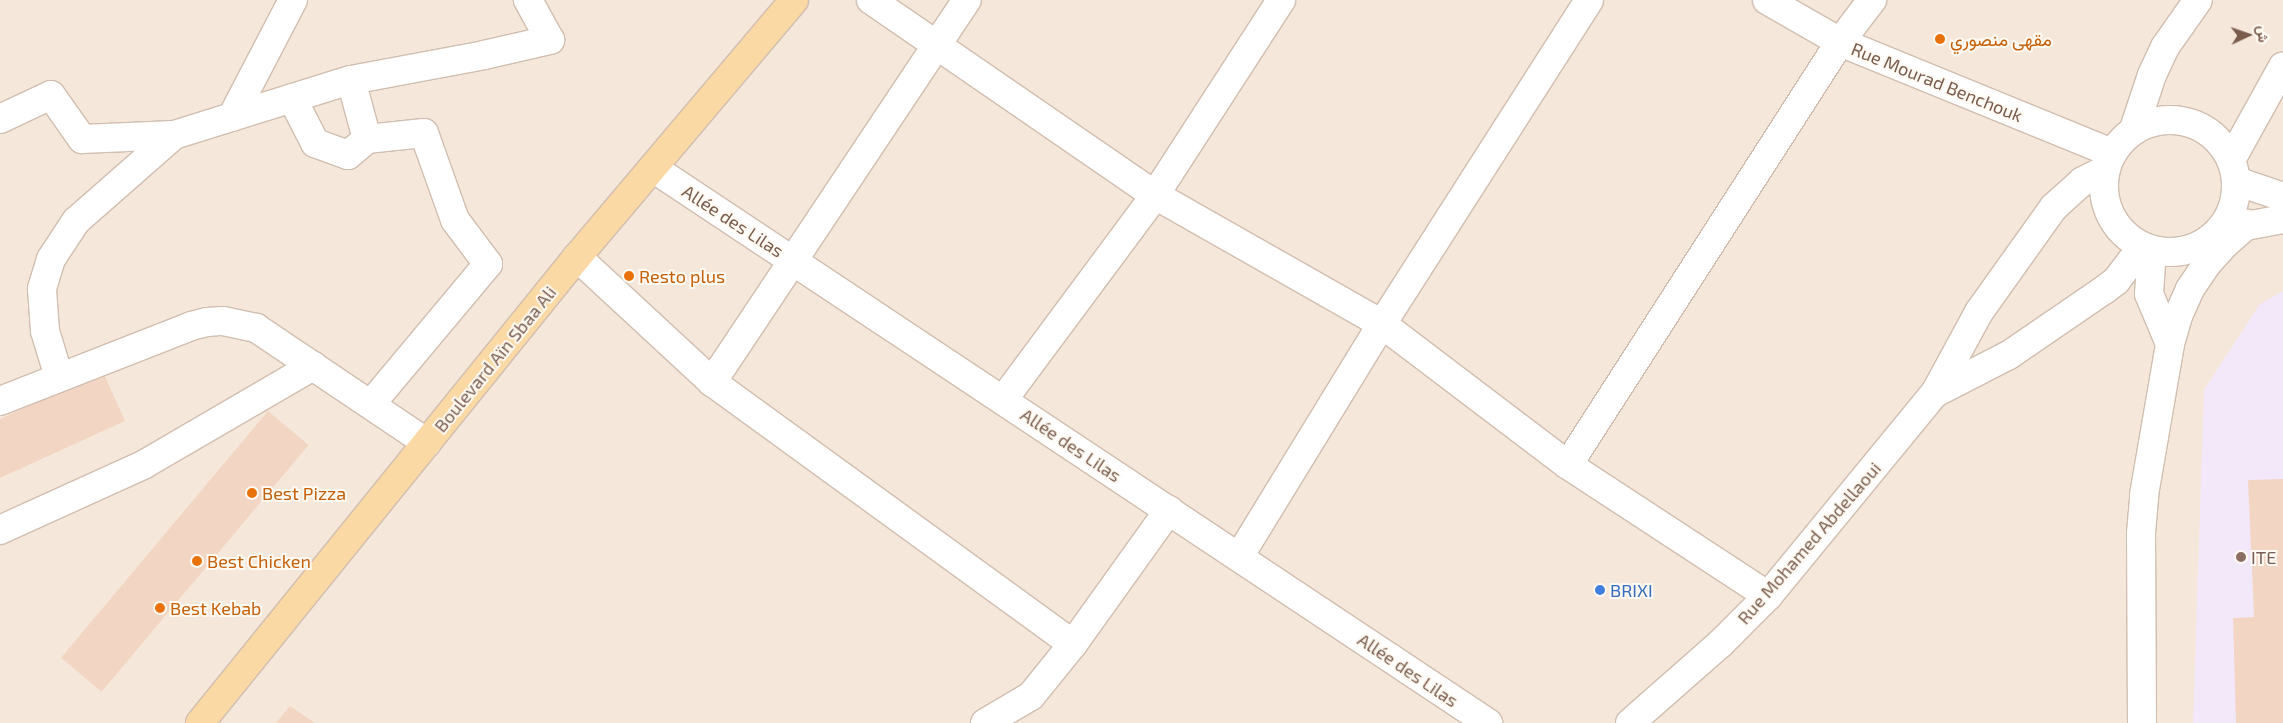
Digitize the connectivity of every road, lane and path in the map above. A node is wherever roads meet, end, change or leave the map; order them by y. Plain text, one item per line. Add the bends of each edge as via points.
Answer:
1 (293, 0) edge
2 (528, 0) edge
3 (794, 0) edge
4 (871, 0) edge
5 (968, 0) edge
6 (1281, 0) edge
7 (1588, 0) edge
8 (1767, 0) edge
9 (1872, 0) edge
10 (2198, 0) edge
11 (1840, 42) junction
12 (937, 44) junction
13 (2283, 66) edge
14 (351, 80) junction
15 (292, 98) junction
16 (232, 117) junction
17 (0, 119) edge
18 (2134, 129) junction
19 (174, 135) junction
20 (366, 140) junction
21 (2108, 161) junction
22 (653, 168) junction
23 (2233, 170) junction
24 (1155, 195) junction
25 (2283, 197) edge
26 (2283, 219) edge
27 (2248, 224) junction
28 (2216, 233) junction
29 (2147, 248) junction
30 (577, 257) junction
31 (793, 261) junction
32 (1382, 324) junction
33 (2170, 344) junction
34 (313, 366) junction
35 (59, 378) junction
36 (712, 382) junction
37 (1934, 393) junction
38 (1003, 400) junction
39 (0, 401) edge
40 (371, 404) junction
41 (428, 443) junction
42 (1568, 465) junction
43 (1168, 510) junction
44 (0, 530) edge
45 (1239, 557) junction
46 (1768, 596) junction
47 (1073, 644) junction
48 (1004, 719) edge
49 (200, 723) edge
50 (1488, 723) edge
51 (1630, 723) edge
52 (2142, 723) edge

1 - 16 street
2 - 14 street via 550,40
3 - 22 main road, Boulevard Aïn Sbaa Ali
4 - 12 street
5 - 12 street
6 - 24 street
7 - 32 street
8 - 11 street, Rue Mourad Benchouk
9 - 11 street
10 - 18 street via 2165,48
11 - 21 street, Rue Mourad Benchouk
11 - 42 street
12 - 24 street
12 - 31 street
13 - 23 street
14 - 15 street
14 - 20 street
15 - 16 street
15 - 20 street via 314,143 348,155
16 - 19 street
17 - 19 street via 52,95 82,139
18 - 21 street via 2121,139
18 - 23 street via 2155,120 2178,119 2200,126 2218,140
19 - 35 street via 76,221 51,259 42,289 45,331
20 - 40 street via 424,133 455,220 488,264
21 - 29 street via 2103,188 2106,206 2120,230
21 - 37 street via 2054,207 1979,312
22 - 30 main road, Boulevard Aïn Sbaa Ali
22 - 31 street, Allée des Lilas
23 - 25 street
23 - 28 street via 2235,200 2228,218
24 - 32 street
24 - 38 street
26 - 27 street
27 - 28 street
27 - 33 street via 2206,265 2190,289
28 - 29 street via 2203,244 2186,251
29 - 33 street via 2149,294
29 - 37 street via 2116,281 2009,355
30 - 36 street
30 - 41 main road, Boulevard Aïn Sbaa Ali
31 - 36 street
31 - 38 street, Allée des Lilas
32 - 42 street
32 - 45 street
33 - 52 street via 2144,496 2141,533
34 - 35 street via 256,328 215,321 190,326
34 - 40 street
34 - 44 street via 144,465
35 - 39 street
36 - 47 street
37 - 46 street, Rue Mohamed Abdellaoui
38 - 43 street, Allée des Lilas
40 - 41 street
41 - 49 main road, Boulevard Aïn Sbaa Ali
42 - 46 street
43 - 45 street, Allée des Lilas
43 - 47 street
45 - 50 street, Allée des Lilas
46 - 51 street, Rue Mohamed Abdellaoui via 1720,644
47 - 48 street via 1031,696

